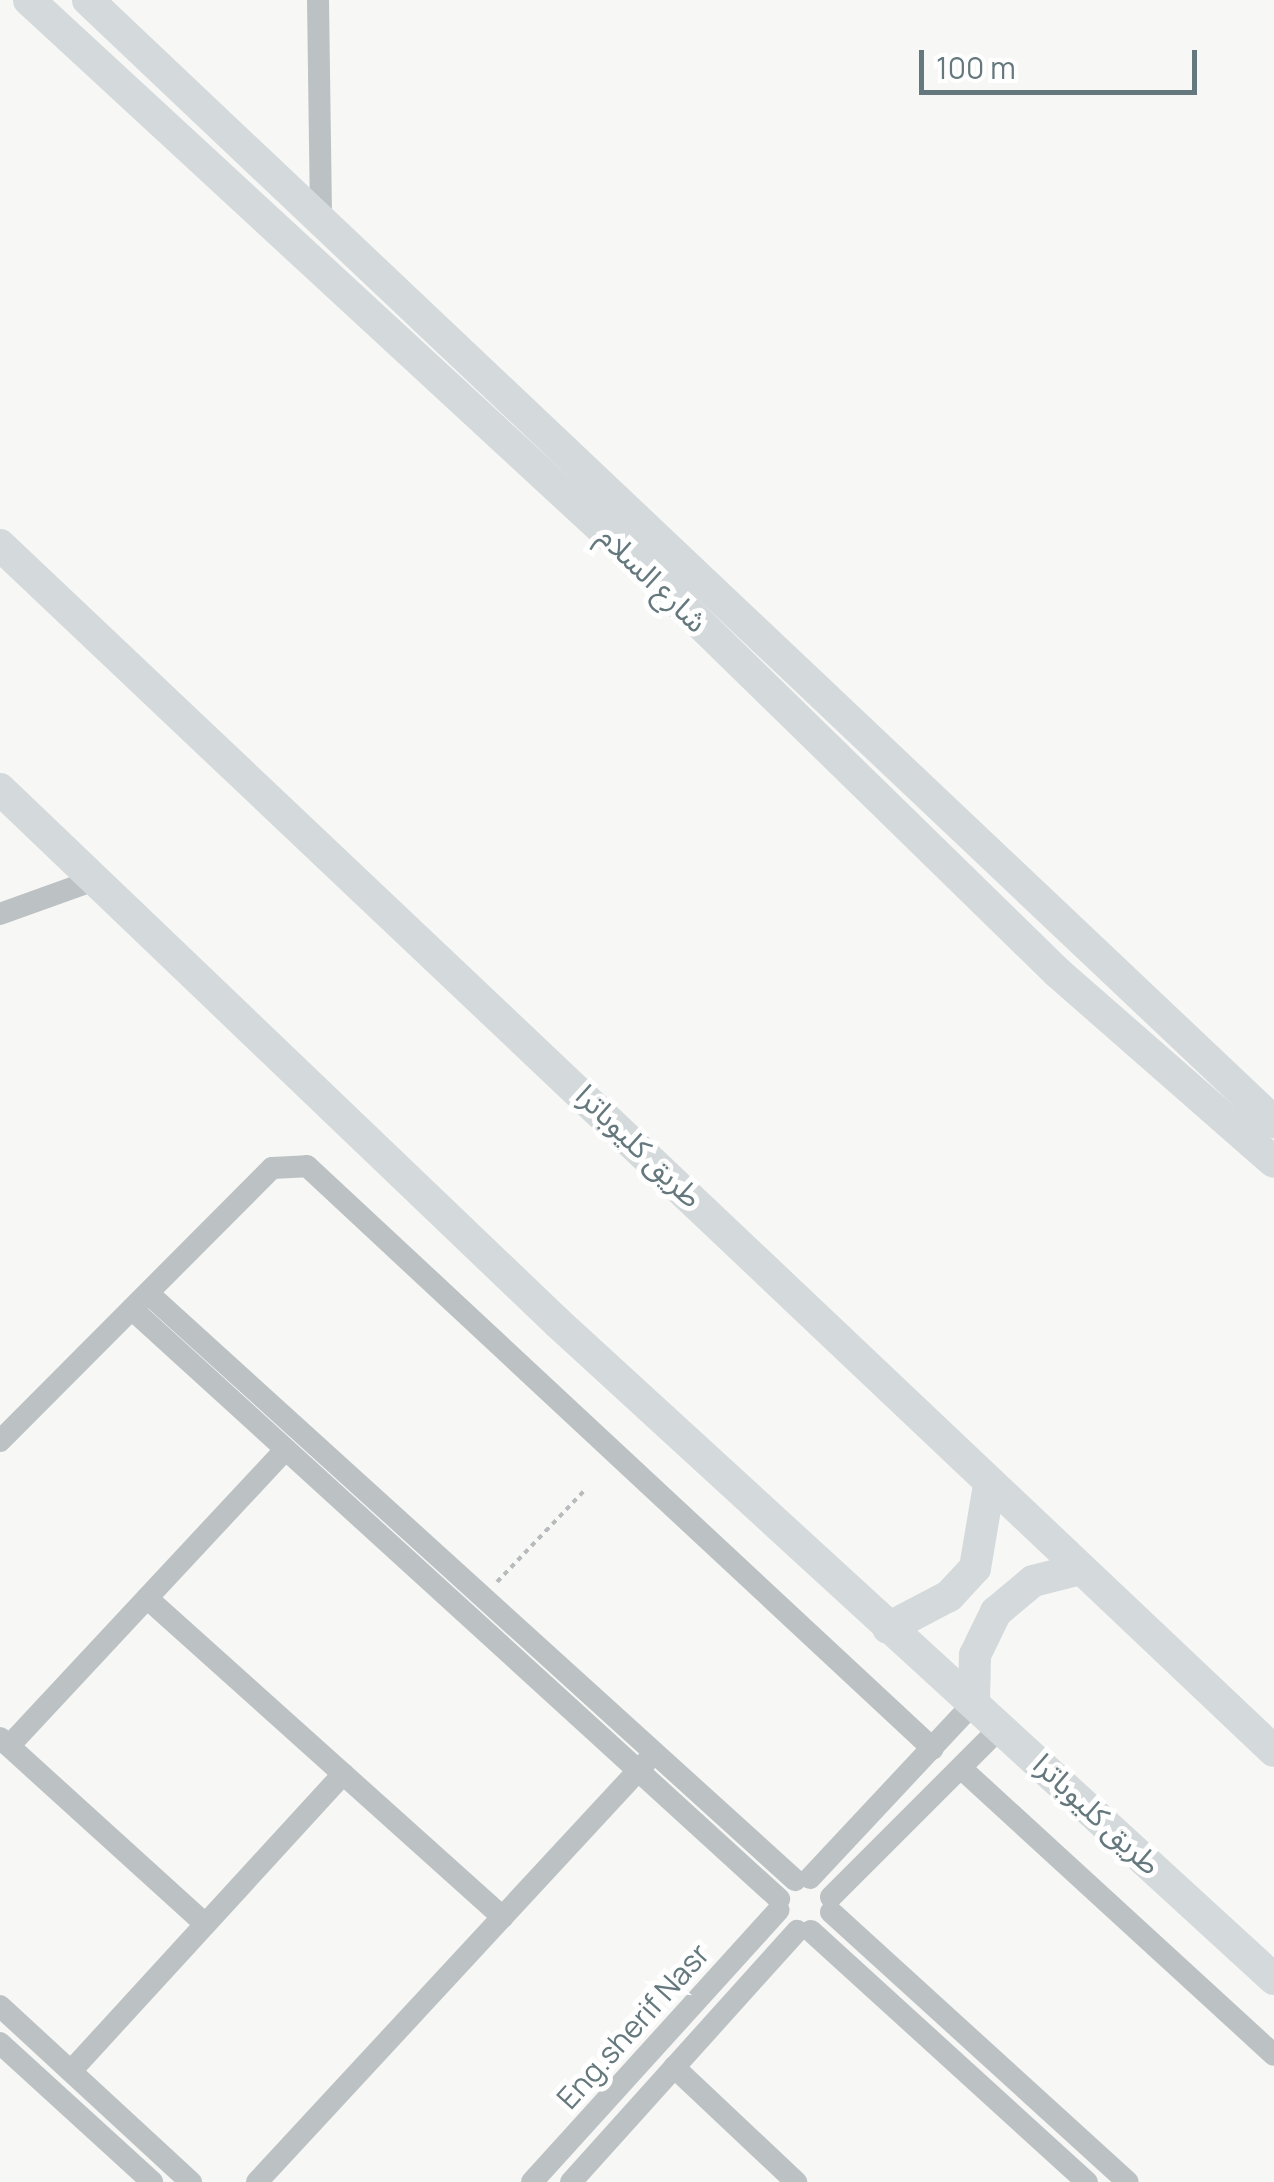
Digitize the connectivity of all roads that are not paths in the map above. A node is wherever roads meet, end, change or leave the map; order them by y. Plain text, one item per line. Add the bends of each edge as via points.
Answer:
1 (29, 0) edge
2 (88, 0) edge
3 (318, 0) edge
4 (321, 211) junction
5 (636, 540) junction
6 (0, 545) edge
7 (0, 789) edge
8 (97, 879) junction
9 (0, 914) edge
10 (1274, 1122) edge
11 (1274, 1162) edge
12 (142, 1303) junction
13 (283, 1415) junction
14 (266, 1432) junction
15 (0, 1441) edge
16 (285, 1450) junction
17 (989, 1485) junction
18 (1080, 1569) junction
19 (147, 1598) junction
20 (888, 1628) junction
21 (974, 1703) junction
22 (1001, 1727) junction
23 (4, 1742) edge
24 (933, 1749) junction
25 (1274, 1750) edge
26 (656, 1752) junction
27 (962, 1769) junction
28 (639, 1770) junction
29 (343, 1774) junction
30 (894, 1792) junction
31 (916, 1812) junction
32 (803, 1879) junction
33 (779, 1904) junction
34 (831, 1905) junction
35 (503, 1917) junction
36 (205, 1924) junction
37 (804, 1931) junction
38 (1274, 1979) edge
39 (0, 2006) edge
40 (0, 2043) edge
41 (1274, 2055) edge
42 (674, 2067) junction
43 (71, 2071) junction
44 (1038, 2100) junction
45 (1020, 2120) junction
46 (152, 2182) edge
47 (191, 2182) edge
48 (257, 2182) edge
49 (532, 2182) edge
50 (571, 2182) edge
51 (796, 2182) edge
52 (1087, 2182) edge
53 (1128, 2182) edge

1 - 5 main road, شارع السلام
2 - 4 main road, شارع السلام
3 - 4 street
4 - 5 main road, شارع السلام
5 - 10 main road, شارع السلام
5 - 11 main road, شارع السلام via 1057,972
6 - 17 main road, طريق كليوباترا
7 - 8 main road, طريق كليوباترا
8 - 9 street
8 - 20 main road, طريق كليوباترا
12 - 13 street
12 - 14 street
12 - 15 street
12 - 24 street via 272,1168 314,1170
13 - 14 street
13 - 26 street
14 - 16 street
16 - 19 street
16 - 28 street
17 - 18 main road, طريق كليوباترا
17 - 20 main road via 975,1568 948,1596
18 - 21 main road via 1033,1581 996,1612 975,1655
18 - 25 main road, طريق كليوباترا
19 - 23 street
19 - 29 street
20 - 21 main road, طريق كليوباترا
21 - 22 main road, طريق كليوباترا
21 - 24 street, Eng.sherif Nasr
22 - 27 street
22 - 38 main road, طريق كليوباترا
23 - 36 street
24 - 30 street, Eng.sherif Nasr
26 - 28 street
26 - 32 street
27 - 31 street
27 - 41 street
28 - 33 street
28 - 35 street
29 - 35 street
29 - 36 street
30 - 31 street
30 - 32 street, Eng.sherif Nasr
31 - 34 street
32 - 33 street, Eng.sherif Nasr
32 - 34 street
33 - 37 street
33 - 49 street, Eng.sherif Nasr
34 - 37 street
34 - 44 street
35 - 48 street
36 - 43 street
37 - 42 street
37 - 45 street
39 - 43 street
40 - 46 street
42 - 50 street
42 - 51 street
43 - 47 street
44 - 45 street
44 - 53 street
45 - 52 street

